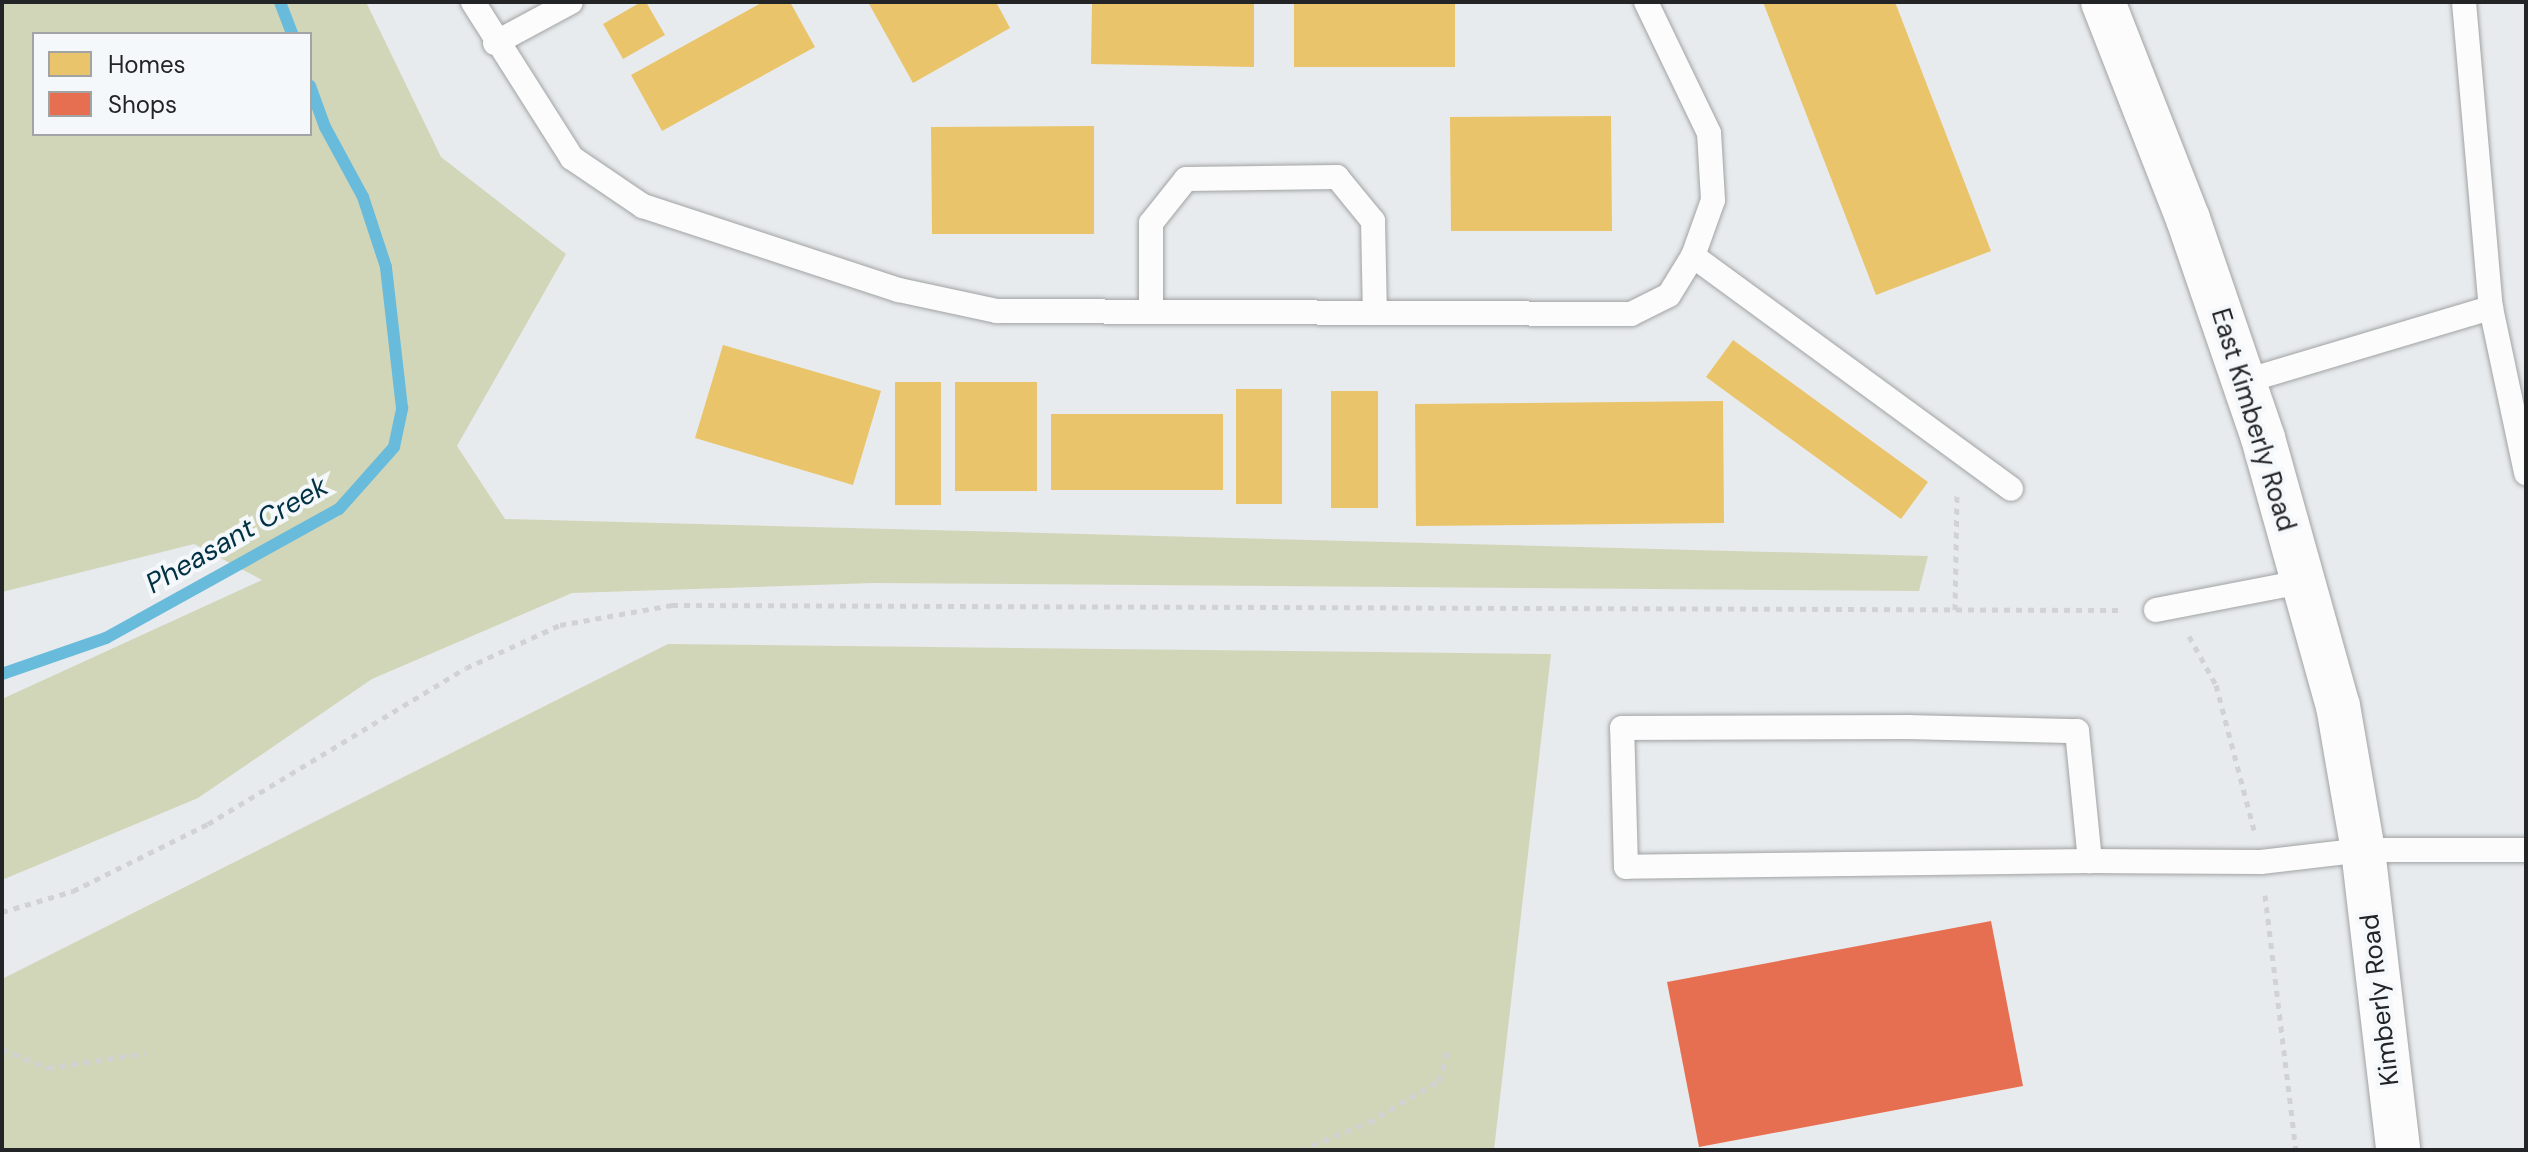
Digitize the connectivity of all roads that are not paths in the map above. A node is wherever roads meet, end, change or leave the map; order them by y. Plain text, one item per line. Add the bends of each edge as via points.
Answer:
1 (473, 2) edge
2 (571, 2) edge
3 (1646, 2) edge
4 (2103, 2) edge
5 (2464, 2) edge
6 (495, 43) junction
7 (1693, 256) junction
8 (2491, 308) junction
9 (1151, 312) junction
10 (1375, 313) junction
11 (2242, 382) junction
12 (2526, 473) edge
13 (2011, 489) dead end
14 (2302, 582) junction
15 (2156, 610) road end
16 (2363, 850) junction
17 (2526, 850) edge
18 (2090, 861) junction
19 (2398, 1150) edge

1 - 6 lane
2 - 6 lane
3 - 7 lane via 1709,133 1713,200
4 - 11 main road, East Kimberly Road via 2188,219
5 - 8 lane
6 - 9 lane via 572,158 643,206 899,290 997,311
7 - 10 lane via 1669,295 1631,314
7 - 13 lane
8 - 11 lane
8 - 12 lane
9 - 10 lane
9 - 10 lane via 1151,223 1186,179 1337,177 1373,221
11 - 14 main road, East Kimberly Road
14 - 15 lane
14 - 16 main road, East Kimberly Road via 2338,706
16 - 17 lane
16 - 18 lane via 2261,862
16 - 19 main road, Kimberly Road
18 - 18 lane via 1626,867 1622,728 2077,731

